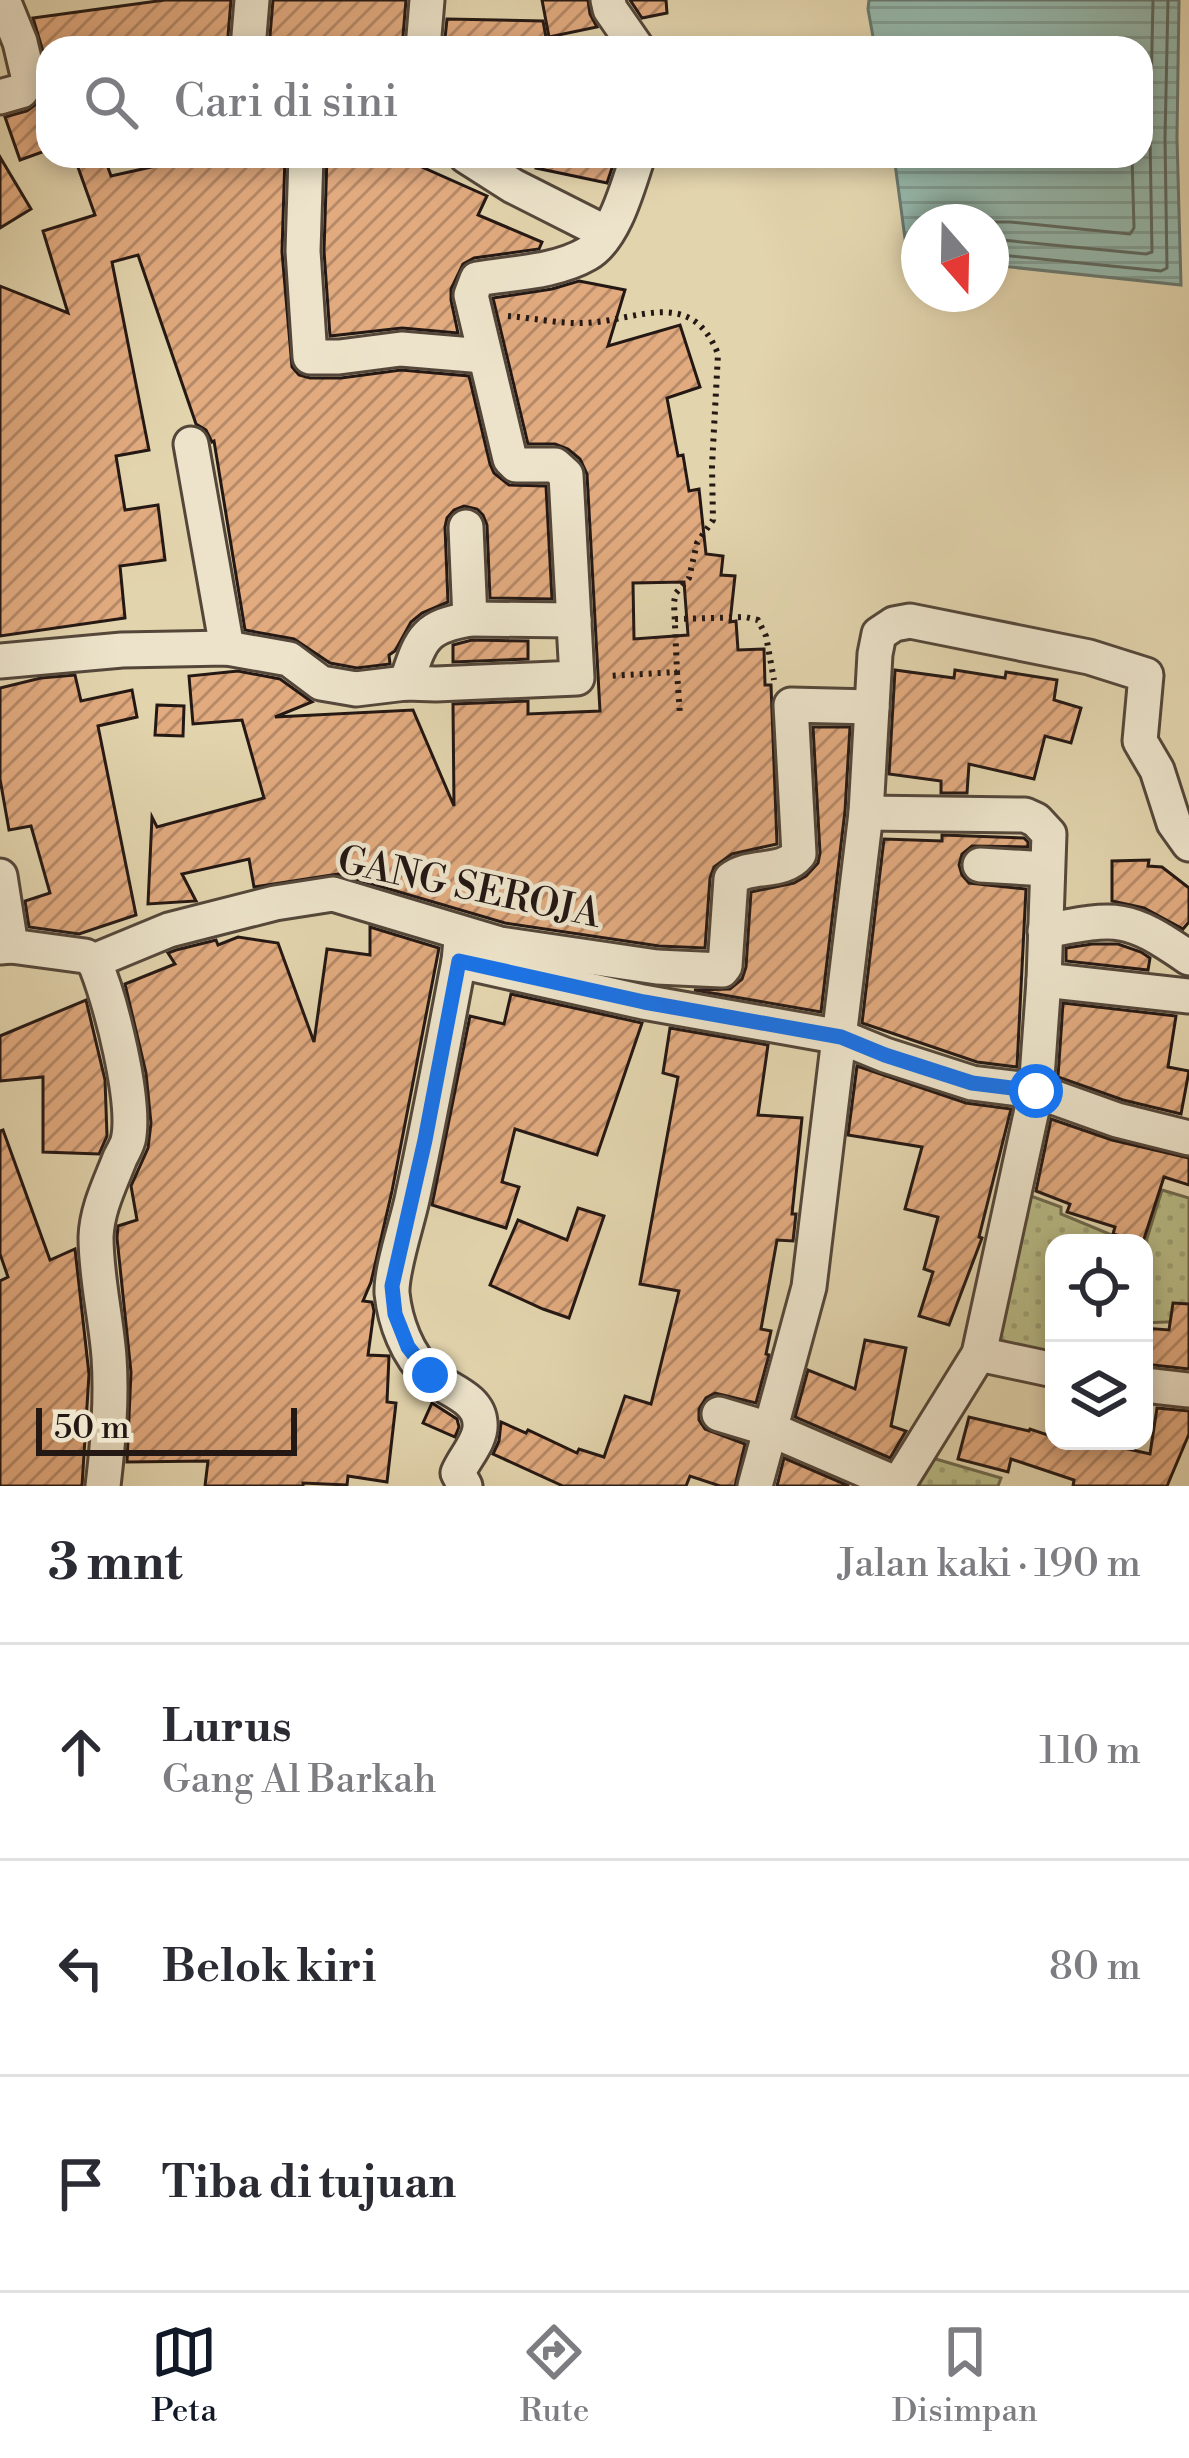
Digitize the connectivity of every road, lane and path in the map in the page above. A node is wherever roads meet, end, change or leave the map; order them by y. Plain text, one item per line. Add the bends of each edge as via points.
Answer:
1 (3, 0) edge
2 (252, 0) edge
3 (427, 0) edge
4 (608, 0) edge
5 (249, 36) edge
6 (424, 36) edge
7 (629, 36) edge
8 (0, 97) edge
9 (306, 168) edge
10 (485, 168) edge
11 (634, 168) edge
12 (606, 233) junction
13 (474, 313) junction
14 (484, 356) junction
15 (191, 444) dead end
16 (466, 527) dead end
17 (675, 619) junction
18 (470, 620) junction
19 (574, 620) junction
20 (227, 648) junction
21 (0, 662) edge
22 (677, 672) junction
23 (577, 678) junction
24 (406, 683) junction
25 (790, 704) junction
26 (872, 707) junction
27 (680, 716) dead end
28 (866, 813) junction
29 (1189, 844) edge
30 (980, 865) dead end
31 (1047, 869) junction
32 (0, 875) edge
33 (1045, 931) junction
34 (6, 946) edge
35 (460, 946) junction
36 (1189, 958) edge
37 (94, 961) junction
38 (1044, 980) junction
39 (1189, 996) edge
40 (841, 1037) junction
41 (1036, 1091) junction
42 (1189, 1138) edge
43 (979, 1354) junction
44 (1045, 1368) edge
45 (1153, 1386) edge
46 (1189, 1390) edge
47 (718, 1414) dead end
48 (772, 1430) junction
49 (897, 1485) edge
50 (104, 1486) edge
51 (465, 1486) edge
52 (755, 1486) edge

1 - 8 street via 28,80 21,92
2 - 5 street
3 - 6 street
4 - 7 street
9 - 14 street via 310,357 401,350
10 - 12 street
11 - 12 street
12 - 13 street via 591,253 562,264 477,279
13 - 14 street
13 - 17 path via 585,323 665,310 712,339 713,520 676,593
14 - 19 street via 510,460 556,465 566,475
15 - 20 street
16 - 18 street
17 - 22 path
17 - 25 path via 758,620 778,699
18 - 19 street
18 - 24 street via 428,634
19 - 23 street
20 - 21 street
20 - 24 street via 289,659 334,687
22 - 23 path
22 - 27 path
23 - 24 street
25 - 26 street
25 - 35 street, GANG SEROJA via 799,854 788,865 731,879 722,970
26 - 28 street
26 - 29 street via 879,634 910,621 1146,675 1140,741
28 - 31 street via 1025,815 1049,834
28 - 40 street
30 - 31 street
31 - 33 street
32 - 34 street
33 - 36 street via 1128,923
33 - 38 street
34 - 37 street
35 - 37 street, GANG SEROJA via 333,894 169,930
35 - 40 street via 644,1002
35 - 51 street via 392,1286 408,1347 439,1383 473,1405 481,1423 460,1468
37 - 50 street via 129,1124 97,1221 109,1354
38 - 39 street
38 - 41 street
40 - 41 street via 972,1083
40 - 48 street via 809,1287
41 - 42 street
41 - 43 street
43 - 44 street
43 - 49 street
45 - 46 street
47 - 48 street
48 - 49 street
48 - 52 street

